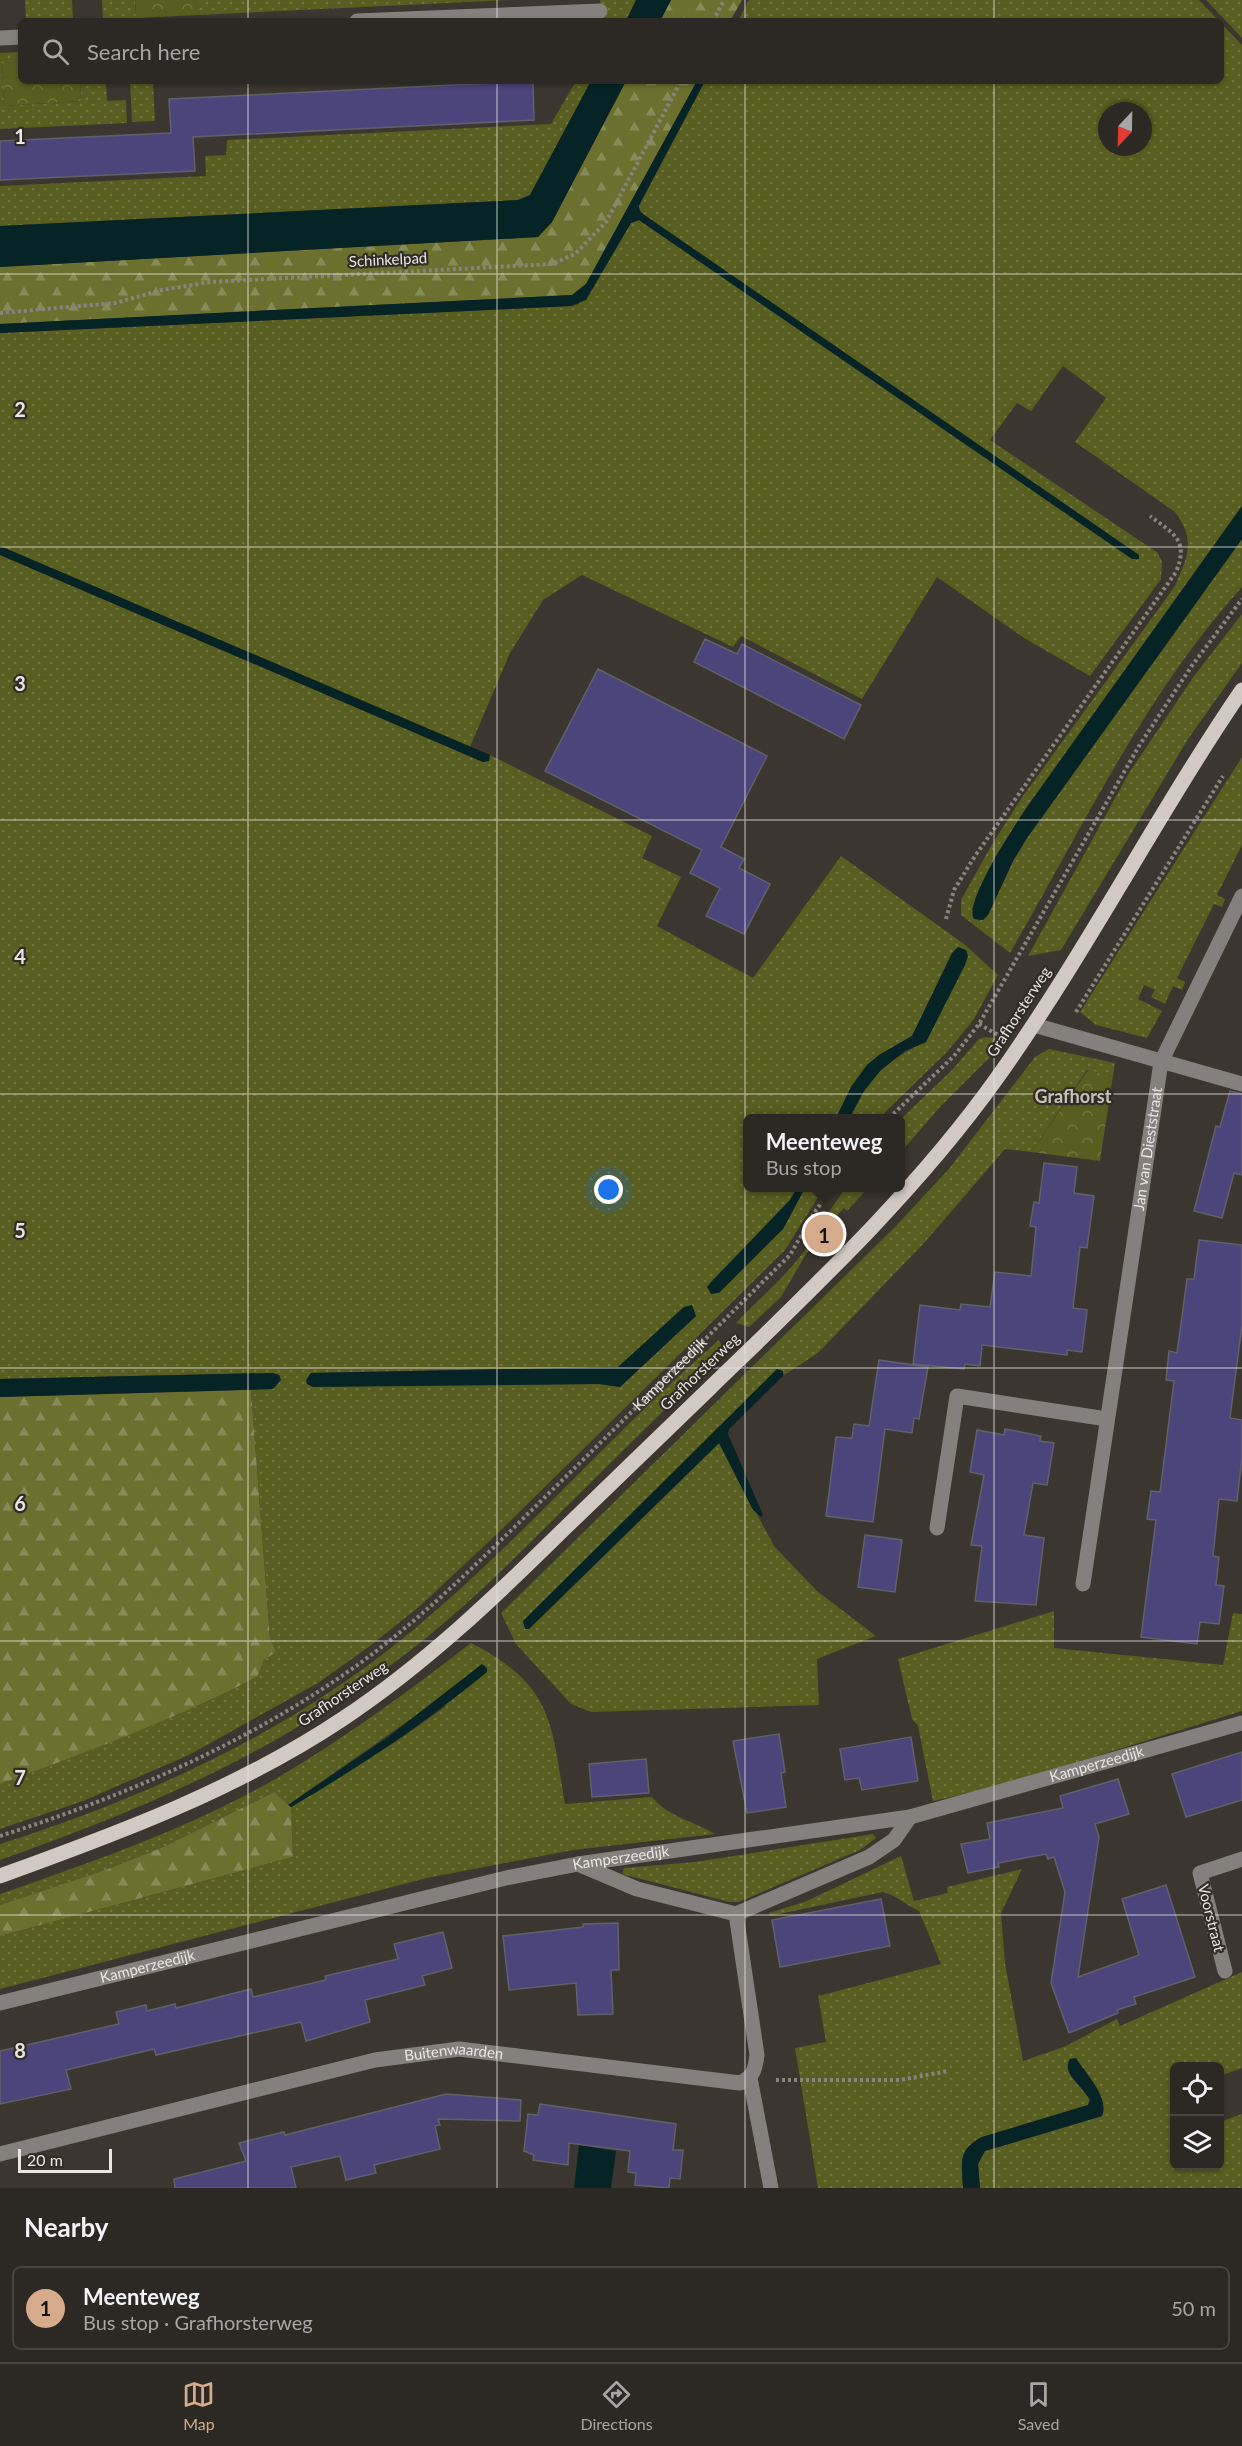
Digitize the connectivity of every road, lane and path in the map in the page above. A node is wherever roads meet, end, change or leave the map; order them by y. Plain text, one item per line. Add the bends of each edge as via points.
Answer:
1 (724, 0) edge
2 (600, 11) dead end
3 (430, 18) edge
4 (715, 18) edge
5 (18, 37) edge
6 (0, 38) edge
7 (679, 84) edge
8 (0, 313) edge
9 (1150, 516) dead end
10 (1242, 599) edge
11 (1242, 690) edge
12 (1223, 776) dead end
13 (1242, 896) edge
14 (946, 919) dead end
15 (1034, 1024) junction
16 (1062, 1033) junction
17 (1161, 1062) junction
18 (1242, 1084) edge
19 (894, 1114) edge
20 (905, 1190) edge
21 (830, 1192) edge
22 (903, 1192) edge
23 (1107, 1419) junction
24 (937, 1528) dead end
25 (1083, 1584) dead end
26 (1242, 1723) edge
27 (910, 1817) junction
28 (0, 1836) edge
29 (1242, 1859) edge
30 (578, 1864) junction
31 (0, 1876) edge
32 (736, 1914) junction
33 (1225, 1971) dead end
34 (0, 2003) edge
35 (948, 2071) dead end
36 (750, 2078) junction
37 (0, 2154) edge
38 (771, 2188) edge

1 - 4 path
2 - 3 street
5 - 6 street
7 - 8 path, Schinkelpad via 606,222 575,254 552,264 210,282 115,303
9 - 14 path via 1178,537 1182,556 1176,572 975,856 954,890
10 - 19 path, Grafhorsterweg via 1138,746 966,1042
11 - 15 main road, Grafhorsterweg
12 - 16 path
13 - 17 street, Jan van Dieststraat
15 - 16 street
15 - 20 main road, Grafhorsterweg via 948,1143
16 - 17 street
17 - 18 street
17 - 23 street, Jan van Dieststraat
21 - 28 path, Kamperzeedijk via 790,1255 495,1545 375,1652 295,1705 192,1761 85,1808
22 - 31 main road, Grafhorsterweg via 502,1590 431,1654 342,1719 217,1790 104,1839
23 - 24 street via 957,1396
23 - 25 street, Jan van Dieststraat
26 - 27 street, Kamperzeedijk
27 - 30 street, Kamperzeedijk
27 - 32 street via 894,1840 869,1857
29 - 33 street, Voorstraat via 1200,1873
30 - 32 street via 636,1889
30 - 34 street, Kamperzeedijk via 428,1896
32 - 36 street via 757,2055
35 - 36 path via 900,2080 856,2082
36 - 37 street, Buitenwaarden via 727,2083 459,2049 375,2060
36 - 38 street

